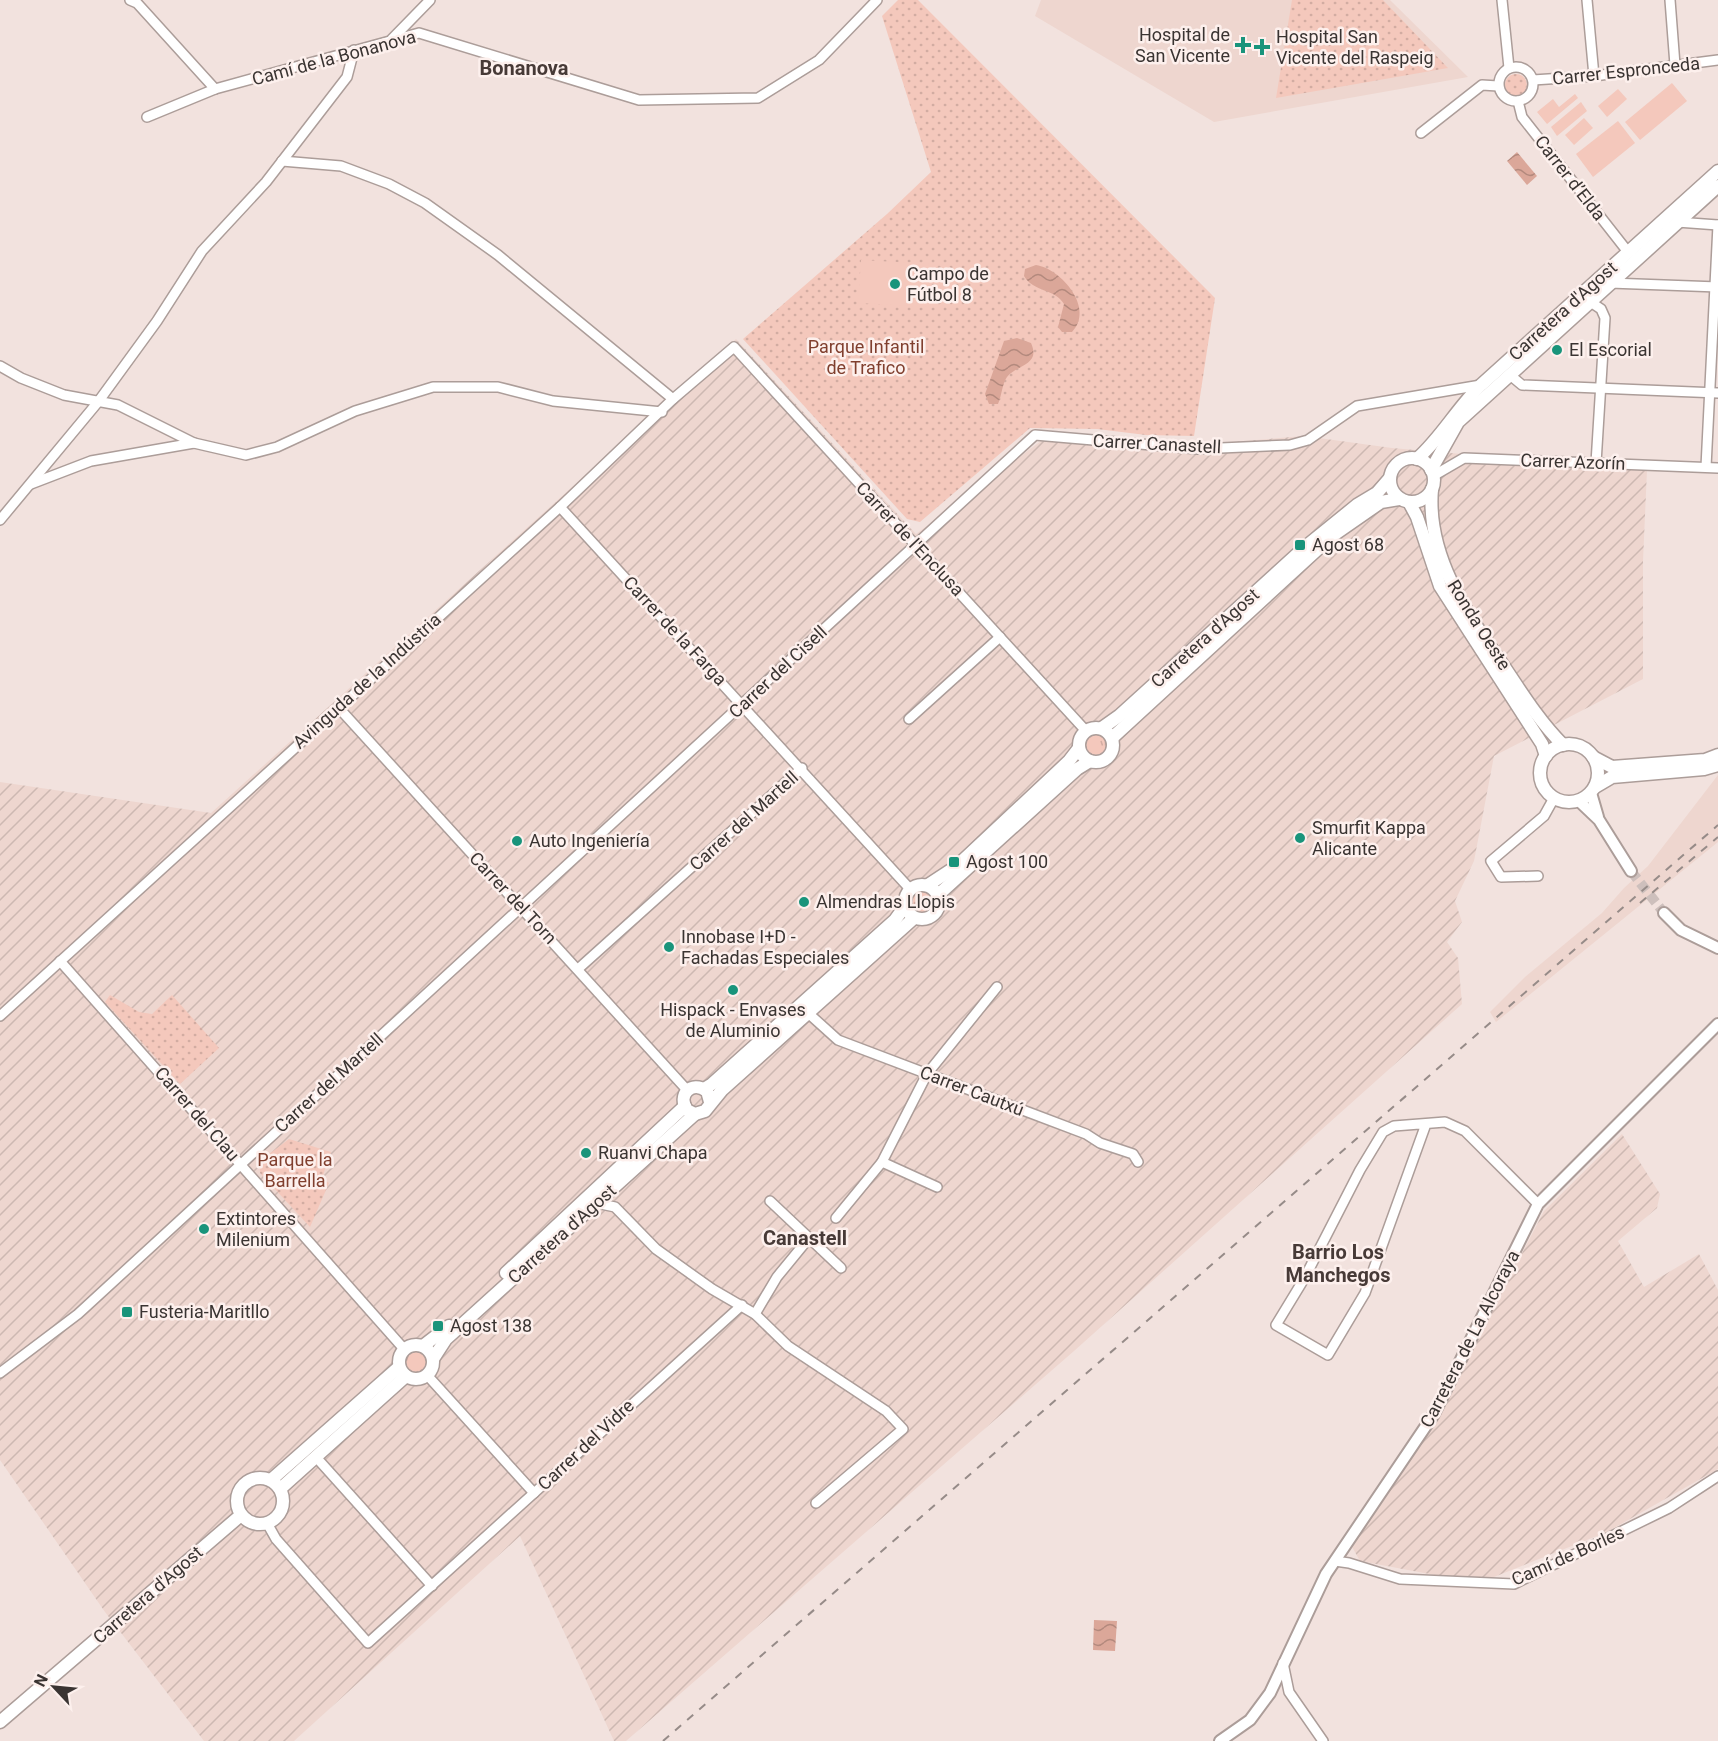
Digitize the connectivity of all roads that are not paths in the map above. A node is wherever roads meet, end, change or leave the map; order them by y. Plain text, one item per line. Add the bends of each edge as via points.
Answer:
1 (130, 0) edge
2 (430, 0) edge
3 (878, 0) edge
4 (1502, 0) edge
5 (1587, 0) edge
6 (1670, 0) edge
7 (390, 41) junction
8 (354, 50) junction
9 (1718, 60) edge
10 (1675, 65) junction
11 (1509, 68) junction
12 (1594, 76) junction
13 (1533, 81) junction
14 (1498, 86) junction
15 (215, 90) junction
16 (1518, 101) junction
17 (147, 117) dead end
18 (1421, 133) dead end
19 (282, 161) junction
20 (1718, 171) edge
21 (1718, 186) edge
22 (1677, 222) junction
23 (1718, 225) edge
24 (1632, 256) junction
25 (1610, 283) junction
26 (1716, 287) edge
27 (1589, 302) junction
28 (734, 347) joint
29 (0, 366) edge
30 (1510, 375) junction
31 (1481, 385) junction
32 (1600, 388) junction
33 (1713, 393) edge
34 (673, 399) junction
35 (98, 402) junction
36 (662, 412) junction
37 (1035, 435) joint
38 (194, 443) junction
39 (1417, 459) junction
40 (1596, 463) junction
41 (1706, 467) junction
42 (1718, 468) edge
43 (1432, 473) junction
44 (1390, 478) junction
45 (31, 484) junction
46 (1432, 489) junction
47 (1404, 500) junction
48 (560, 507) junction
49 (0, 520) edge
50 (917, 546) junction
51 (1000, 637) junction
52 (744, 705) junction
53 (338, 707) junction
54 (909, 719) dead end
55 (1102, 728) junction
56 (1086, 731) junction
57 (1112, 738) junction
58 (1563, 745) junction
59 (1079, 748) junction
60 (1718, 755) edge
61 (1546, 756) junction
62 (1593, 757) junction
63 (1090, 761) junction
64 (1718, 765) edge
65 (802, 768) junction
66 (1593, 790) junction
67 (1554, 798) junction
68 (1579, 801) junction
69 (1599, 820) junction
70 (1631, 871) tunnel mouth
71 (1538, 876) dead end
72 (928, 885) junction
73 (910, 889) junction
74 (938, 895) junction
75 (905, 906) junction
76 (520, 907) junction
77 (1664, 914) tunnel mouth
78 (914, 918) junction
79 (1718, 948) edge
80 (60, 961) junction
81 (578, 969) junction
82 (997, 987) dead end
83 (808, 1013) junction
84 (0, 1016) edge
85 (1718, 1024) edge
86 (927, 1074) junction
87 (704, 1089) junction
88 (687, 1090) junction
89 (710, 1102) junction
90 (690, 1110) junction
91 (1426, 1124) junction
92 (882, 1162) junction
93 (1138, 1162) dead end
94 (240, 1164) junction
95 (614, 1186) junction
96 (937, 1187) dead end
97 (770, 1201) dead end
98 (596, 1203) junction
99 (1538, 1204) junction
100 (615, 1207) junction
101 (836, 1218) dead end
102 (809, 1238) junction
103 (841, 1268) dead end
104 (742, 1305) junction
105 (755, 1314) junction
106 (423, 1346) junction
107 (404, 1349) junction
108 (433, 1359) junction
109 (403, 1372) junction
110 (0, 1373) edge
111 (427, 1375) junction
112 (315, 1456) junction
113 (1718, 1476) edge
114 (276, 1485) junction
115 (534, 1493) junction
116 (816, 1503) dead end
117 (241, 1515) junction
118 (267, 1523) junction
119 (1335, 1561) junction
120 (432, 1586) junction
121 (1284, 1663) junction
122 (0, 1722) edge
123 (1220, 1741) edge
124 (1323, 1741) edge

1 - 15 street via 137,3
2 - 7 street
3 - 7 street, Camí de la Bonanova via 819,60 758,98 639,100 419,33
4 - 11 street
5 - 12 street
6 - 10 street
7 - 8 street, Camí de la Bonanova
8 - 15 street, Camí de la Bonanova
8 - 19 street via 346,77
9 - 10 street, Carrer Espronceda
10 - 12 street, Carrer Espronceda
11 - 13 street via 1521,67
11 - 14 street via 1501,75
12 - 13 street, Carrer Espronceda
13 - 16 street via 1532,92
14 - 16 street via 1505,98
14 - 18 street via 1482,85
15 - 17 street, Camí de la Bonanova
16 - 24 street, Carrer d’Elda via 1522,117
19 - 34 street via 341,166 425,203 498,255
19 - 35 street via 202,250
20 - 24 main road, Carretera d'Agost
21 - 22 main road, Carretera d'Agost
22 - 23 street
22 - 24 main road, Carretera d'Agost
23 - 26 street
24 - 25 main road, Carretera d'Agost
24 - 31 main road, Carretera d'Agost
25 - 26 street
25 - 27 main road, Carretera d'Agost
26 - 33 street
27 - 30 main road, Carretera d'Agost
27 - 32 street via 1601,309 1605,318
28 - 34 street, Avinguda de la Indústria
28 - 50 street, Carrer de l'Enclusa
29 - 35 street via 64,395
30 - 32 street via 1522,385
30 - 43 main road, Carretera d'Agost via 1458,422
31 - 37 street, Carrer Canastell via 1357,406 1308,440 1290,446 1198,449
31 - 39 main road, Carretera d'Agost
32 - 33 street
32 - 40 street
33 - 41 street
34 - 36 street, Avinguda de la Indústria
35 - 38 street via 118,405
35 - 45 street
36 - 38 street via 553,401 498,387 433,387 355,411 277,447 246,455
36 - 48 street, Avinguda de la Indústria
37 - 50 street, Carrer del Cisell
38 - 45 street via 91,461
39 - 43 main road
39 - 44 main road via 1399,462
40 - 41 street, Carrer Azorín
40 - 43 street, Carrer Azorín via 1464,458
41 - 42 street, Carrer Azorín
43 - 46 main road
44 - 47 main road via 1392,490
44 - 55 main road, Carretera d'Agost via 1377,493 1330,525
45 - 49 street
46 - 47 main road via 1422,500
46 - 58 main road, Ronda Oeste via 1430,514 1436,544 1454,591 1538,716
47 - 57 main road, Carretera d'Agost via 1381,502 1332,536
47 - 61 main road, Ronda Oeste via 1417,517 1440,586
48 - 52 street, Carrer de la Farga
48 - 53 street, Avinguda de la Indústria
50 - 51 street, Carrer de l'Enclusa
50 - 52 street, Carrer del Cisell
51 - 54 street
51 - 56 street, Carrer de l'Enclusa
52 - 65 street, Carrer de la Farga
52 - 76 street, Carrer del Cisell
53 - 76 street, Carrer del Torn
53 - 80 street, Avinguda de la Indústria
55 - 56 main road
55 - 57 main road
56 - 59 main road
57 - 63 main road via 1111,754 1102,761
58 - 61 main road
58 - 62 main road via 1584,748
59 - 63 main road
59 - 72 main road via 957,866
60 - 62 main road via 1612,767
61 - 67 main road via 1540,777
62 - 66 main road via 1598,773
63 - 74 main road via 1077,768
64 - 66 main road via 1612,777
65 - 73 street, Carrer de la Farga
65 - 81 street, Carrer del Martell
66 - 68 main road
66 - 69 street
67 - 68 main road
67 - 71 street via 1545,816 1491,861 1501,877
68 - 69 street
69 - 70 street
72 - 73 main road
72 - 74 main road
73 - 75 main road
74 - 78 main road via 939,906 934,915 924,920
75 - 78 main road
75 - 87 main road via 895,920
76 - 81 street, Carrer del Torn
76 - 94 street, Carrer del Martell
77 - 79 street via 1681,930
78 - 83 main road
80 - 84 street, Avinguda de la Indústria
80 - 94 street, Carrer del Clau
81 - 88 street, Carrer del Torn
82 - 86 street
83 - 86 street, Carrer Cautxú via 838,1040
83 - 89 main road
85 - 99 street, Carretera de La Alcoraya
86 - 92 street
86 - 93 street, Carrer Cautxú via 1133,1154
87 - 88 main road
87 - 89 main road
88 - 90 main road via 684,1095
89 - 90 main road via 705,1111
90 - 95 main road, Carretera d'Agost
90 - 106 main road, Carretera d'Agost via 674,1119
91 - 91 street via 1365,1293 1328,1355 1276,1324 1383,1132 1394,1126
91 - 99 street via 1445,1122 1465,1131
92 - 96 street
92 - 101 street
94 - 107 street, Carrer del Clau
94 - 110 street, Carrer del Martell via 78,1314
95 - 98 main road, Carretera d'Agost
95 - 100 street
97 - 102 street
98 - 100 street
98 - 108 main road, Carretera d'Agost via 446,1339
99 - 119 street, Carretera de La Alcoraya via 1434,1414
100 - 104 street via 656,1249 711,1289
102 - 103 street
102 - 105 street via 777,1277
104 - 105 street
104 - 115 street, Carrer del Vidre
105 - 116 street via 788,1346 886,1412 903,1429
106 - 107 main road
106 - 108 main road
107 - 109 main road via 399,1357
108 - 111 main road
109 - 111 main road via 415,1379
109 - 112 main road
109 - 114 main road
111 - 115 street
112 - 114 main road
112 - 120 street
113 - 119 street, Camí de Borles via 1669,1508 1514,1584 1400,1579
114 - 117 main road via 257,1477 242,1485 236,1497
114 - 118 main road via 283,1500 280,1512
115 - 120 street, Carrer del Vidre
117 - 118 main road via 255,1524
117 - 122 main road, Carretera d'Agost
118 - 120 street, Carrer del Vidre via 276,1539 368,1643
119 - 121 street, Carretera de La Alcoraya
121 - 123 street, Carretera de La Alcoraya via 1255,1714
121 - 124 street via 1289,1692

